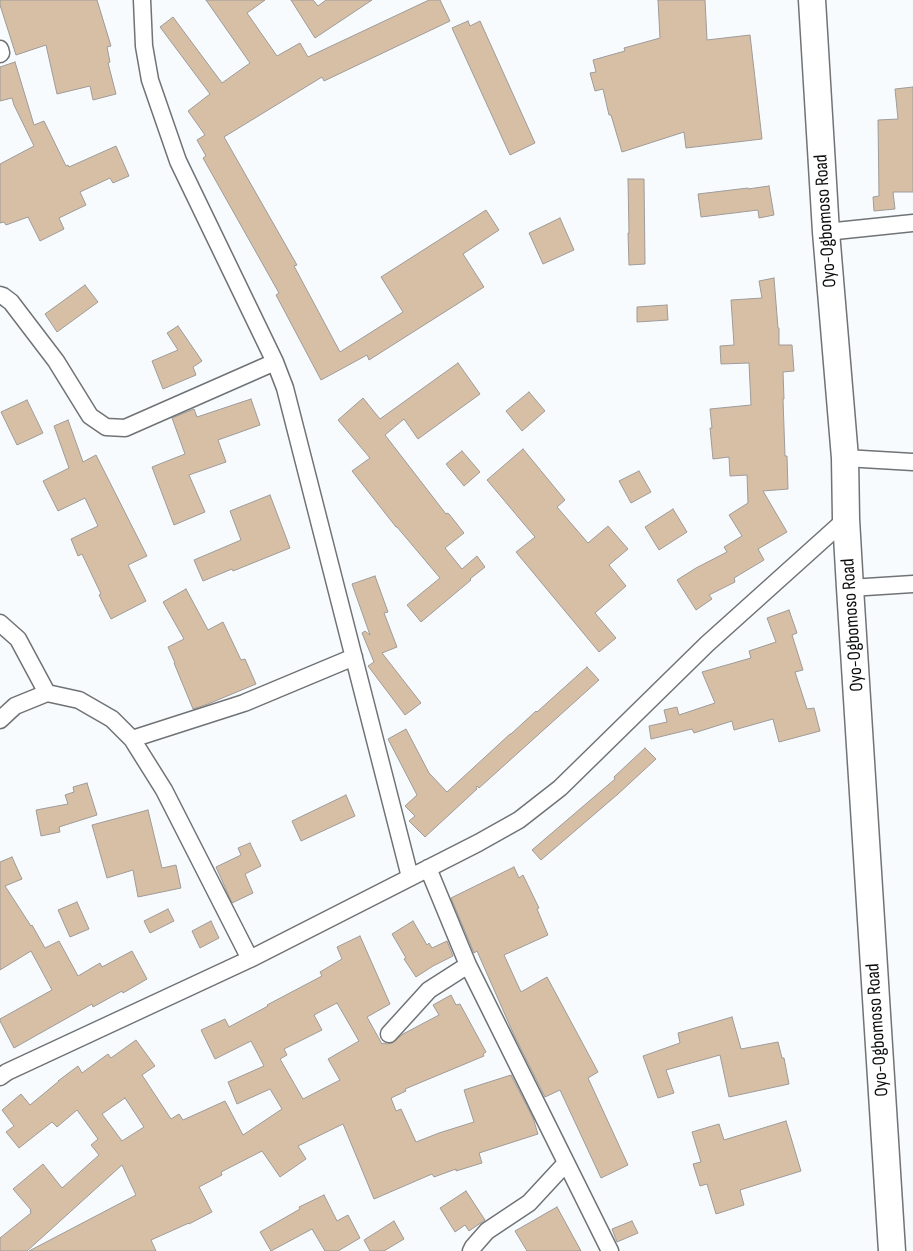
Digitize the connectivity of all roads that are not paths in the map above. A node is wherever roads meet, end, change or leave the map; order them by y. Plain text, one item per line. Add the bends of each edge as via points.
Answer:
1 (142, 0) edge
2 (812, 0) edge
3 (0, 49) edge
4 (0, 54) edge
5 (913, 223) edge
6 (826, 232) junction
7 (0, 296) edge
8 (275, 362) junction
9 (845, 458) junction
10 (913, 462) edge
11 (846, 519) junction
12 (913, 584) edge
13 (850, 588) junction
14 (0, 623) edge
15 (354, 657) junction
16 (47, 693) junction
17 (0, 720) edge
18 (132, 739) junction
19 (428, 868) junction
20 (410, 877) junction
21 (250, 959) junction
22 (468, 965) junction
23 (389, 1034) dead end
24 (2, 1070) edge
25 (566, 1163) junction
26 (471, 1251) edge
27 (610, 1251) edge
28 (892, 1251) edge

1 - 8 street via 144,46 150,80 178,161
2 - 6 highway, Oyo-Ogbomoso Road
3 - 4 street
5 - 6 street
6 - 9 highway, Oyo-Ogbomoso Road
7 - 8 street via 11,302 56,361 90,416 106,427 125,428
8 - 15 street via 285,388
9 - 10 street
9 - 11 highway, Oyo-Ogbomoso Road
11 - 13 highway, Oyo-Ogbomoso Road
11 - 19 street via 707,644 560,788 519,820
12 - 13 street
13 - 28 highway, Oyo-Ogbomoso Road
14 - 16 street via 18,639
15 - 18 street via 244,703
15 - 20 street
16 - 17 street via 15,706
16 - 18 street via 78,700 112,719
18 - 21 street via 164,790
19 - 20 street
19 - 22 street
20 - 21 street
21 - 24 street
22 - 23 street via 429,990
22 - 25 street
25 - 26 street via 529,1204 487,1231
25 - 27 street

